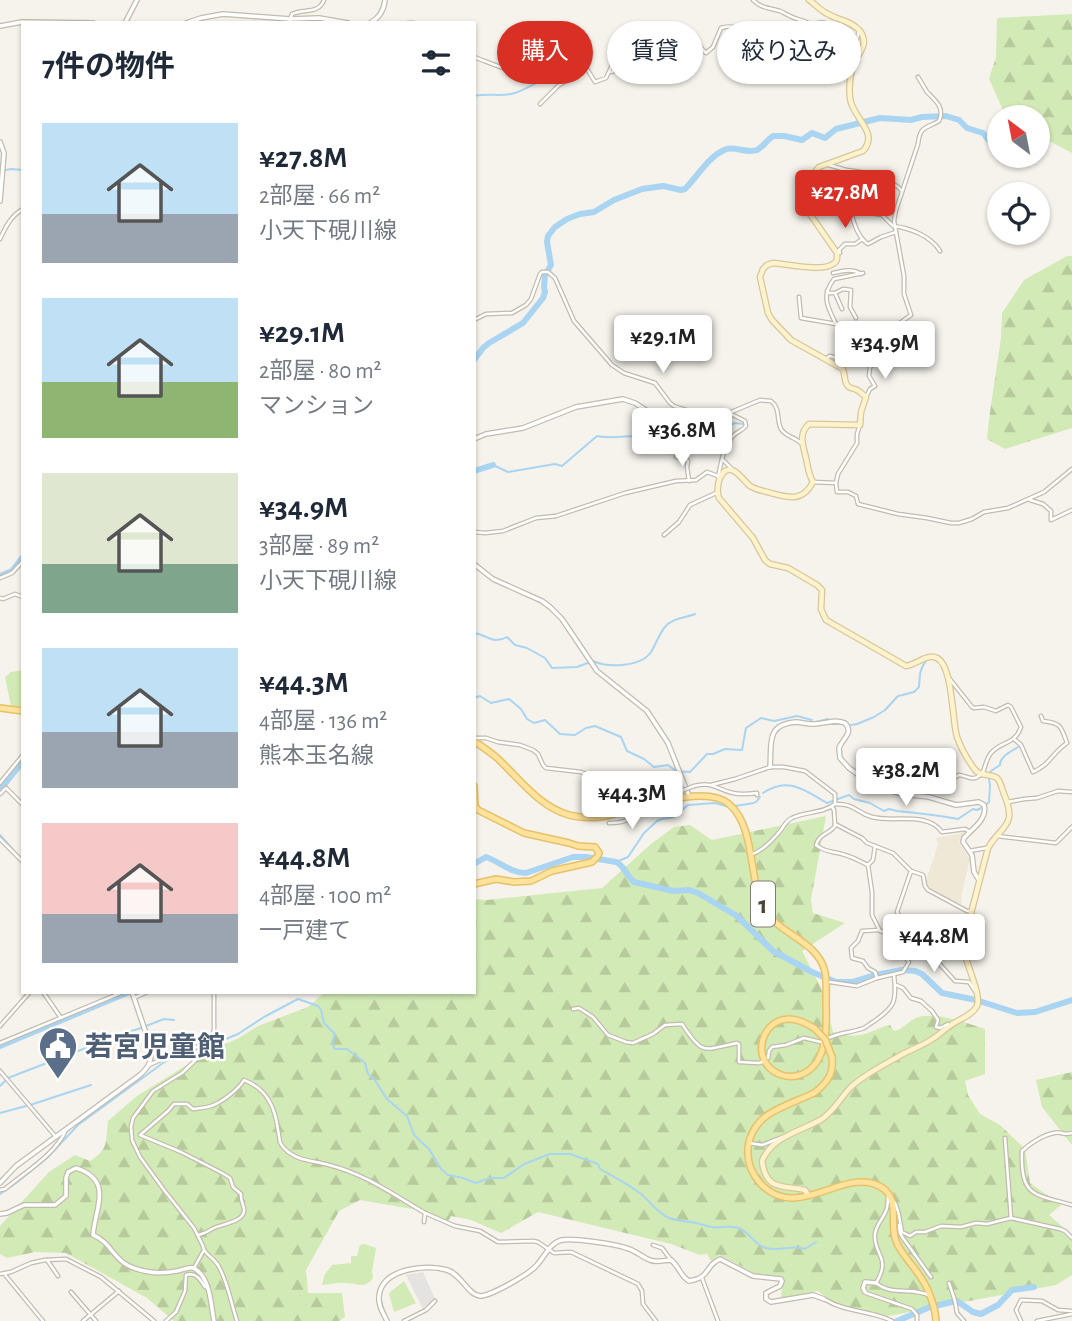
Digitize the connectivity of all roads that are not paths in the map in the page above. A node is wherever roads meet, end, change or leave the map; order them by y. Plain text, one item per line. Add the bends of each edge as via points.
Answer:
1 (138, 0) edge
2 (324, 0) edge
3 (385, 0) edge
4 (753, 0) edge
5 (809, 0) edge
6 (126, 21) edge
7 (193, 21) edge
8 (289, 21) edge
9 (336, 21) edge
10 (372, 21) edge
11 (806, 21) edge
12 (844, 21) edge
13 (21, 22) edge
14 (0, 26) edge
15 (861, 35) edge
16 (717, 38) edge
17 (703, 51) edge
18 (861, 53) edge
19 (476, 58) edge
20 (497, 66) edge
21 (918, 77) dead end
22 (561, 84) edge
23 (851, 84) edge
24 (540, 104) dead end
25 (0, 142) edge
26 (826, 163) junction
27 (846, 170) junction
28 (902, 191) junction
29 (0, 201) edge
30 (21, 210) edge
31 (850, 210) junction
32 (896, 229) junction
33 (0, 239) edge
34 (861, 240) junction
35 (940, 251) dead end
36 (840, 253) dead end
37 (833, 273) dead end
38 (827, 291) junction
39 (835, 292) junction
40 (799, 297) dead end
41 (842, 309) dead end
42 (856, 318) dead end
43 (476, 319) edge
44 (864, 355) junction
45 (887, 356) dead end
46 (825, 359) junction
47 (870, 367) junction
48 (866, 397) junction
49 (729, 412) junction
50 (694, 413) junction
51 (860, 425) junction
52 (803, 435) junction
53 (793, 436) junction
54 (476, 438) edge
55 (801, 443) junction
56 (689, 449) dead end
57 (722, 459) junction
58 (1072, 468) edge
59 (732, 470) junction
60 (718, 479) junction
61 (689, 481) junction
62 (813, 482) junction
63 (836, 482) junction
64 (716, 493) junction
65 (1029, 499) junction
66 (1072, 510) edge
67 (476, 532) edge
68 (664, 535) dead end
69 (21, 563) edge
70 (476, 566) edge
71 (0, 578) edge
72 (21, 596) edge
73 (0, 598) edge
74 (948, 677) junction
75 (1, 707) edge
76 (21, 711) edge
77 (1041, 716) dead end
78 (1014, 739) junction
79 (476, 740) edge
80 (476, 741) edge
81 (21, 757) edge
82 (769, 767) junction
83 (928, 771) dead end
84 (981, 775) junction
85 (0, 783) edge
86 (711, 785) junction
87 (1072, 792) edge
88 (0, 794) edge
89 (757, 795) dead end
90 (689, 796) junction
91 (835, 802) junction
92 (1008, 802) junction
93 (21, 803) edge
94 (476, 807) edge
95 (638, 808) junction
96 (609, 823) dead end
97 (835, 824) junction
98 (1072, 828) edge
99 (970, 832) junction
100 (997, 836) junction
101 (0, 839) edge
102 (875, 846) junction
103 (988, 848) junction
104 (969, 851) junction
105 (750, 855) junction
106 (21, 860) edge
107 (868, 865) junction
108 (911, 871) junction
109 (979, 880) junction
110 (476, 884) edge
111 (971, 912) junction
112 (879, 930) junction
113 (903, 936) junction
114 (923, 938) junction
115 (963, 944) junction
116 (894, 975) junction
117 (876, 976) junction
118 (971, 982) junction
119 (828, 983) junction
120 (895, 985) junction
121 (28, 994) edge
122 (44, 994) edge
123 (118, 994) edge
124 (133, 994) edge
125 (214, 994) edge
126 (573, 1009) dead end
127 (61, 1018) junction
128 (948, 1024) dead end
129 (0, 1026) edge
130 (825, 1039) junction
131 (0, 1043) edge
132 (207, 1045) junction
133 (768, 1058) dead end
134 (762, 1062) dead end
135 (149, 1065) junction
136 (0, 1071) edge
137 (66, 1130) junction
138 (1072, 1133) edge
139 (131, 1135) junction
140 (140, 1135) junction
141 (56, 1137) junction
142 (786, 1137) junction
143 (1005, 1138) dead end
144 (748, 1143) junction
145 (0, 1183) edge
146 (0, 1190) edge
147 (888, 1194) junction
148 (808, 1195) junction
149 (1072, 1205) edge
150 (425, 1213) junction
151 (0, 1214) edge
152 (899, 1216) junction
153 (1011, 1218) junction
154 (424, 1222) dead end
155 (198, 1235) junction
156 (1072, 1238) edge
157 (653, 1245) dead end
158 (548, 1249) junction
159 (204, 1250) junction
160 (47, 1260) junction
161 (671, 1260) junction
162 (194, 1268) junction
163 (5, 1273) junction
164 (0, 1274) edge
165 (58, 1276) dead end
166 (931, 1277) dead end
167 (702, 1278) junction
168 (876, 1283) junction
169 (948, 1283) dead end
170 (208, 1287) junction
171 (119, 1291) junction
172 (71, 1292) dead end
173 (865, 1292) joint
174 (930, 1296) junction
175 (824, 1299) joint
176 (435, 1301) dead end
177 (1072, 1312) edge
178 (90, 1315) junction
179 (43, 1321) edge
180 (83, 1321) edge
181 (96, 1321) edge
182 (154, 1321) edge
183 (166, 1321) edge
184 (214, 1321) edge
185 (237, 1321) edge
186 (387, 1321) edge
187 (404, 1321) edge
188 (656, 1321) edge
189 (718, 1321) edge
190 (892, 1321) edge
191 (917, 1321) edge
192 (936, 1321) edge
193 (964, 1321) edge
194 (1021, 1321) edge
195 (1037, 1321) edge

1 - 6 street
2 - 8 street via 318,9 296,12
3 - 10 street via 381,14
4 - 11 street
5 - 12 main road
7 - 8 street via 223,14
8 - 9 street
13 - 14 street
15 - 18 main road
16 - 17 street via 708,52
19 - 20 street
21 - 28 street via 942,109 936,122 920,133
22 - 24 street
23 - 26 main road via 850,100 870,139 863,151
25 - 29 street via 4,153
26 - 27 street
26 - 46 main road via 815,172 806,206 838,258 832,265 816,267 773,263 760,277 772,320 791,340
27 - 28 street via 892,182
27 - 31 street
28 - 32 street
30 - 33 street via 8,222
31 - 32 street via 881,215
31 - 34 street
32 - 34 street via 868,244
32 - 35 street via 904,227 931,240
32 - 44 street via 911,314
34 - 36 street via 845,244
37 - 38 street via 862,273 834,279
38 - 39 street
38 - 40 street via 825,302 835,324 801,318
39 - 41 street
39 - 42 street via 851,290 850,307
43 - 50 street via 512,313 526,305 540,274 547,271 555,278 574,321 615,369 655,383 670,403
44 - 46 street
44 - 47 street
45 - 47 street
46 - 48 main road via 843,369 847,386
47 - 48 street via 875,386
48 - 51 main road
49 - 50 street
49 - 53 street via 760,400 771,401 778,409 783,433
49 - 57 street via 746,426 734,435
50 - 54 street via 687,426 675,429 629,400 614,400
51 - 52 main road via 809,424
51 - 63 street via 857,443
52 - 53 street
52 - 55 main road
53 - 55 street
55 - 62 main road
56 - 61 street via 676,457 688,461
57 - 59 street
57 - 60 street
58 - 65 street
59 - 60 main road
59 - 62 main road via 748,485 790,498 805,493
60 - 61 street via 707,472
60 - 64 main road
61 - 67 street via 625,493 503,531
62 - 63 street
63 - 65 street via 837,492 856,496 862,506 951,523
64 - 68 street via 690,505
64 - 74 main road via 765,560 817,584 826,620 906,666 937,658
65 - 66 street via 1051,510 1051,520
69 - 71 street
70 - 90 street via 493,579 542,600 562,619 593,666 652,716
72 - 73 street
74 - 78 street via 974,708 996,711 1011,706 1021,727
74 - 84 main road via 957,736
75 - 76 main road
77 - 78 street via 1043,721 1057,722 1067,743 1048,764 1033,772
78 - 84 street via 989,754
79 - 86 street, bridge via 520,744 535,751 550,770 582,772 635,792 674,793
80 - 95 main road, 1 via 539,799 563,813 591,818
81 - 85 street
82 - 86 street
82 - 91 street via 805,771 833,791
82 - 99 street via 775,729 795,722 841,721 849,729 839,748 844,764 867,781 897,793 956,806 982,803 985,814
83 - 84 street via 943,782 959,775 973,779
84 - 92 main road via 996,777
86 - 89 street via 731,793
87 - 92 street via 1058,790
88 - 93 street via 6,788
90 - 95 main road, 1
90 - 105 main road, 1 via 729,804 745,832
91 - 97 street
91 - 99 street via 873,817 922,820 943,832
91 - 105 street via 787,821 769,843
92 - 100 main road via 1010,818
94 - 110 main road via 524,833 595,847 599,853 596,859 531,881 496,879
95 - 96 street via 632,818
97 - 102 street
97 - 107 street via 818,838 818,847
98 - 100 street via 1056,843
99 - 104 street via 963,842
100 - 103 main road
101 - 106 street
102 - 107 street
102 - 108 street via 898,856
103 - 104 street
103 - 109 main road
104 - 109 street
105 - 119 main road, 1 via 764,908 817,955
107 - 112 street via 872,915
108 - 111 street via 923,875 928,890
108 - 113 street via 897,912
109 - 111 main road
111 - 115 main road
112 - 113 street
112 - 117 street via 862,931 851,948 852,958 863,961
113 - 114 street
113 - 116 street via 901,951 909,962
114 - 115 street
114 - 118 street via 924,949 953,980
115 - 118 main road
116 - 117 street
116 - 120 street
117 - 119 street via 857,986
118 - 142 main road via 977,998 970,1014 861,1079 822,1119
119 - 130 main road, 1
120 - 128 street via 932,1010 938,1020 936,1027
120 - 130 street via 889,1011 865,1028
121 - 129 street
122 - 127 street
123 - 127 street
124 - 135 street via 152,1053
125 - 132 street via 213,1039
126 - 134 street via 579,1008 608,1035 626,1042 665,1025 682,1024 699,1046 713,1049 737,1043 739,1062
127 - 131 street
130 - 133 street via 804,1038 772,1047
130 - 144 main road, 1, bridge via 814,1064 801,1074 781,1075 769,1067 762,1054 767,1031 789,1019 814,1028 825,1039 832,1070 814,1093 768,1115 755,1127
132 - 135 street
132 - 139 street via 182,1073 153,1091 133,1118
135 - 137 street
136 - 141 street
137 - 141 street
137 - 146 street via 50,1152
138 - 149 street via 1054,1133 1028,1146 1021,1162 1030,1191
139 - 140 street
139 - 155 street via 140,1157
140 - 150 street via 174,1104 193,1109 218,1104 244,1080 260,1088 270,1101 276,1112 278,1142 294,1157 367,1178
140 - 155 street via 222,1173 241,1194 244,1213
141 - 145 street
142 - 144 street
142 - 148 main road via 765,1154 765,1172 774,1185 805,1190
143 - 153 street
144 - 148 main road via 750,1166 770,1192 789,1198
147 - 148 main road via 878,1185 862,1182
147 - 152 street
147 - 168 street via 886,1211 876,1229 876,1245 883,1260
147 - 174 main road via 895,1237
150 - 154 street
150 - 158 street via 480,1231 498,1242 533,1241
151 - 162 street via 24,1205 55,1205 66,1196 68,1172 76,1168 94,1177 100,1191 92,1234 122,1262 148,1272
152 - 153 street via 902,1232 909,1236 942,1226 966,1227
152 - 166 street via 900,1233
153 - 156 street via 1060,1228
155 - 159 street
157 - 161 street
158 - 161 street via 559,1241 586,1241 629,1248 651,1261
158 - 186 street via 527,1274 483,1296 474,1294 450,1271 402,1271 380,1290
158 - 188 street via 571,1252 638,1284 643,1304
159 - 162 street
159 - 185 street via 227,1283
160 - 163 street
160 - 165 street
160 - 171 street via 66,1259
161 - 167 street via 689,1281
162 - 170 street
163 - 164 street
163 - 179 street
167 - 175 street via 720,1259 753,1276 781,1279 780,1286 766,1293 768,1301 813,1295
167 - 189 street
168 - 173 street via 865,1282
168 - 174 street via 890,1291
169 - 193 street
170 - 183 street via 194,1274 186,1275 176,1312
170 - 184 street
171 - 178 street
171 - 182 street
172 - 178 street
173 - 191 street via 912,1309
174 - 192 main road
175 - 190 street
176 - 187 street
177 - 194 street via 1042,1301 1021,1300 1016,1310
177 - 195 street
178 - 180 street
178 - 181 street

